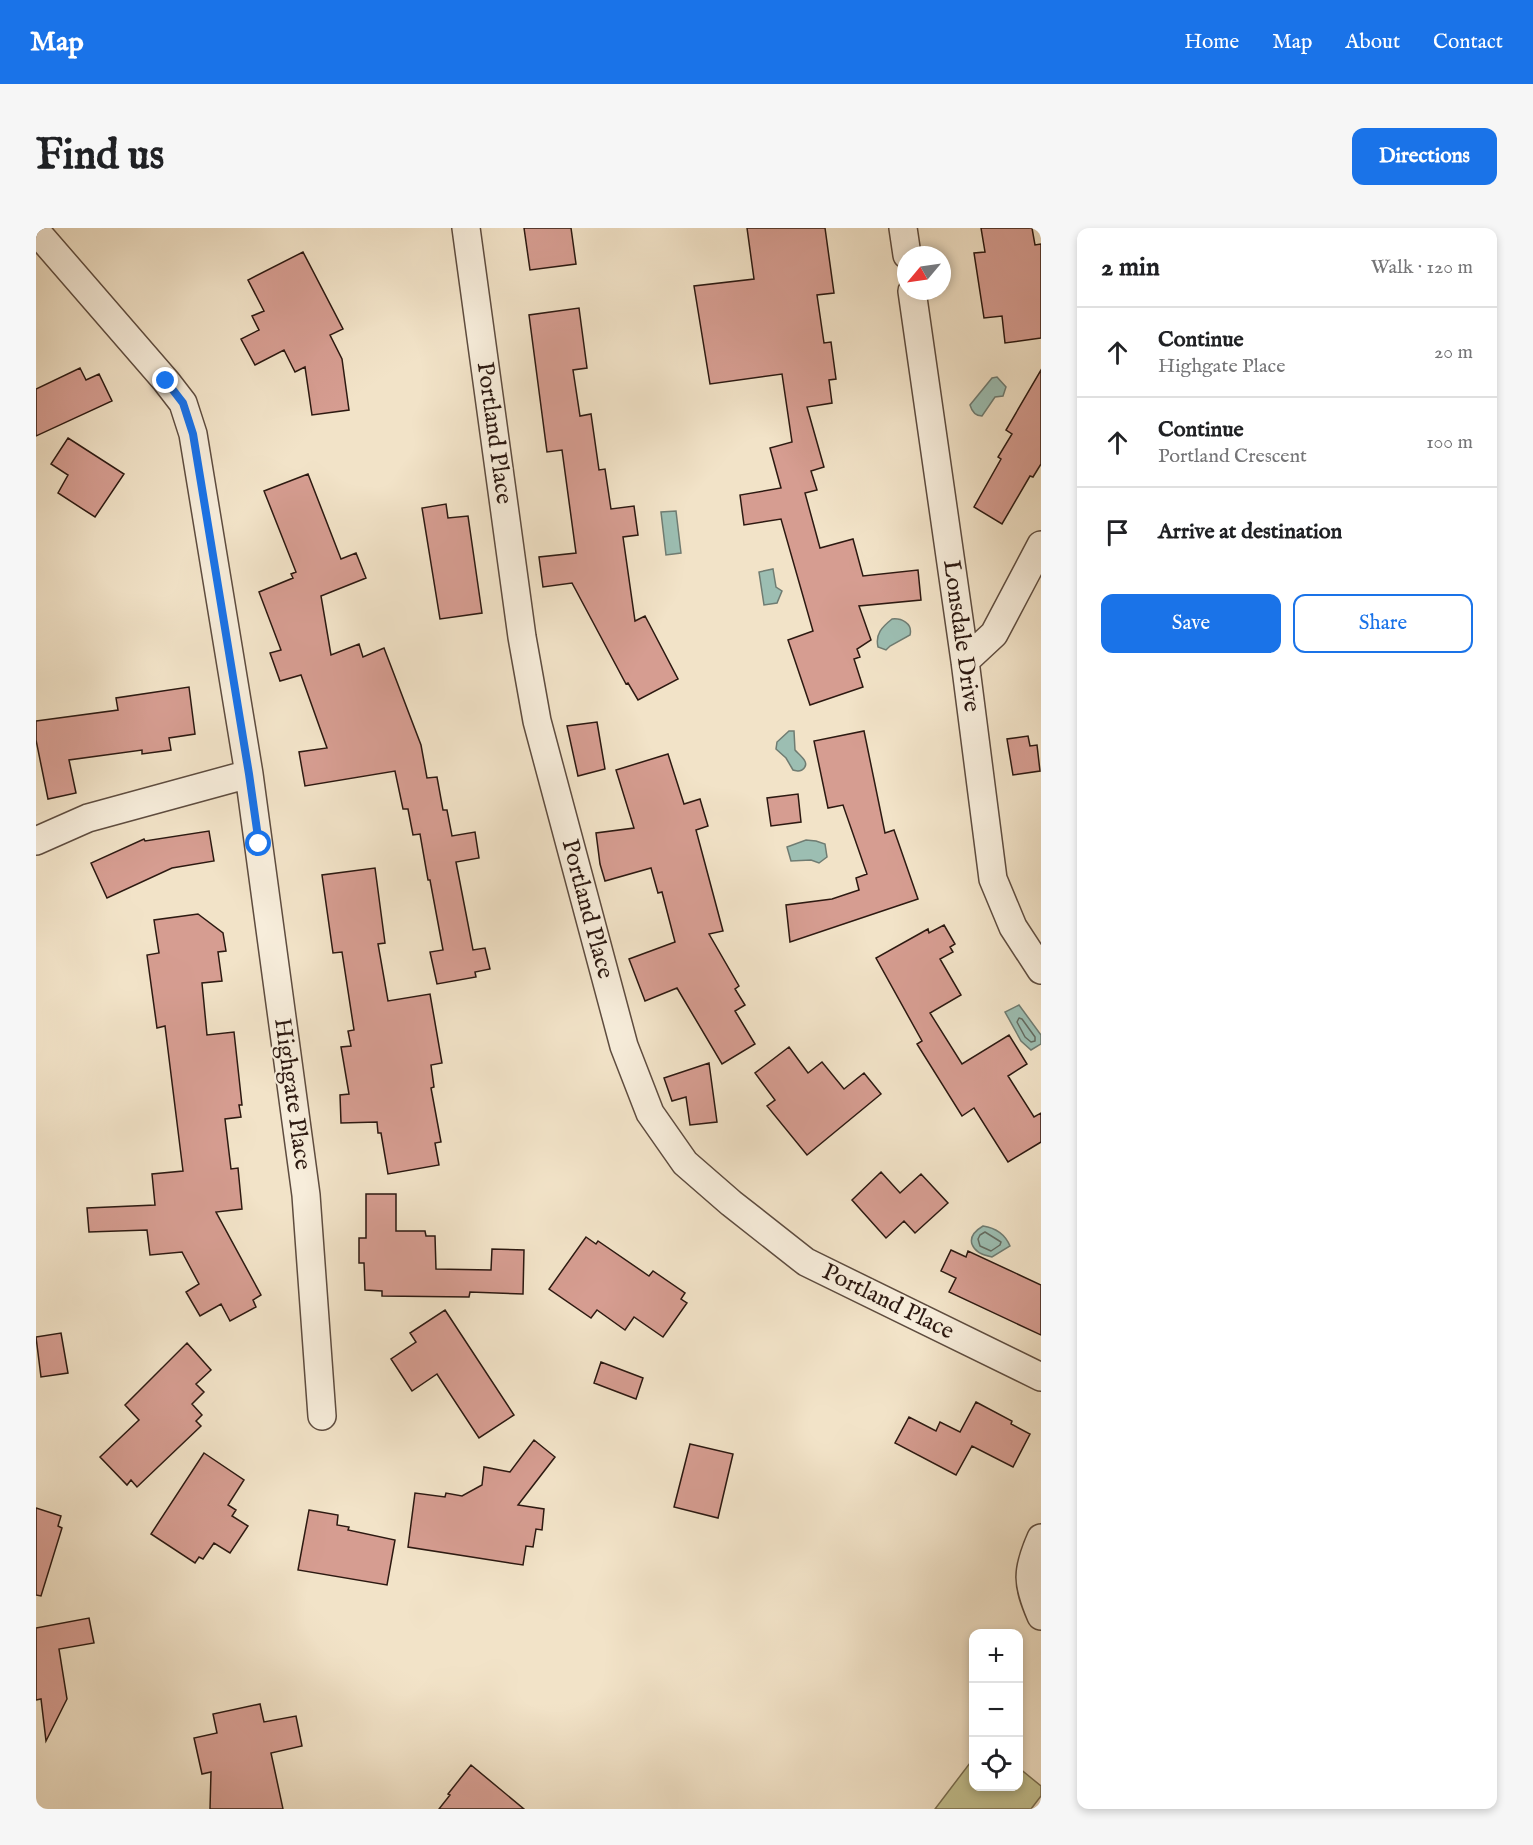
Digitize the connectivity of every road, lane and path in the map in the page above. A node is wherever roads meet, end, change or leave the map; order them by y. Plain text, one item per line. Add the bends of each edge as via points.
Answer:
1 (466, 228) edge
2 (903, 228) edge
3 (36, 231) edge
4 (906, 246) edge
5 (913, 300) edge
6 (1041, 544) edge
7 (965, 661) junction
8 (249, 774) junction
9 (36, 841) edge
10 (1041, 970) edge
11 (1041, 1377) edge
12 (322, 1416) dead end
13 (1041, 1539) edge
14 (1041, 1616) edge

1 - 11 street, Portland Place via 522,638 537,721 624,1046 650,1113 685,1163 806,1262
2 - 4 street
3 - 8 street, Highgate Place via 183,403 193,434
5 - 7 street, Lonsdale Drive
6 - 7 street via 994,634
7 - 10 street, Lonsdale Drive via 993,879 1013,927
8 - 9 street via 88,818
8 - 12 street, Highgate Place via 306,1195
13 - 14 street via 1029,1569 1032,1595

